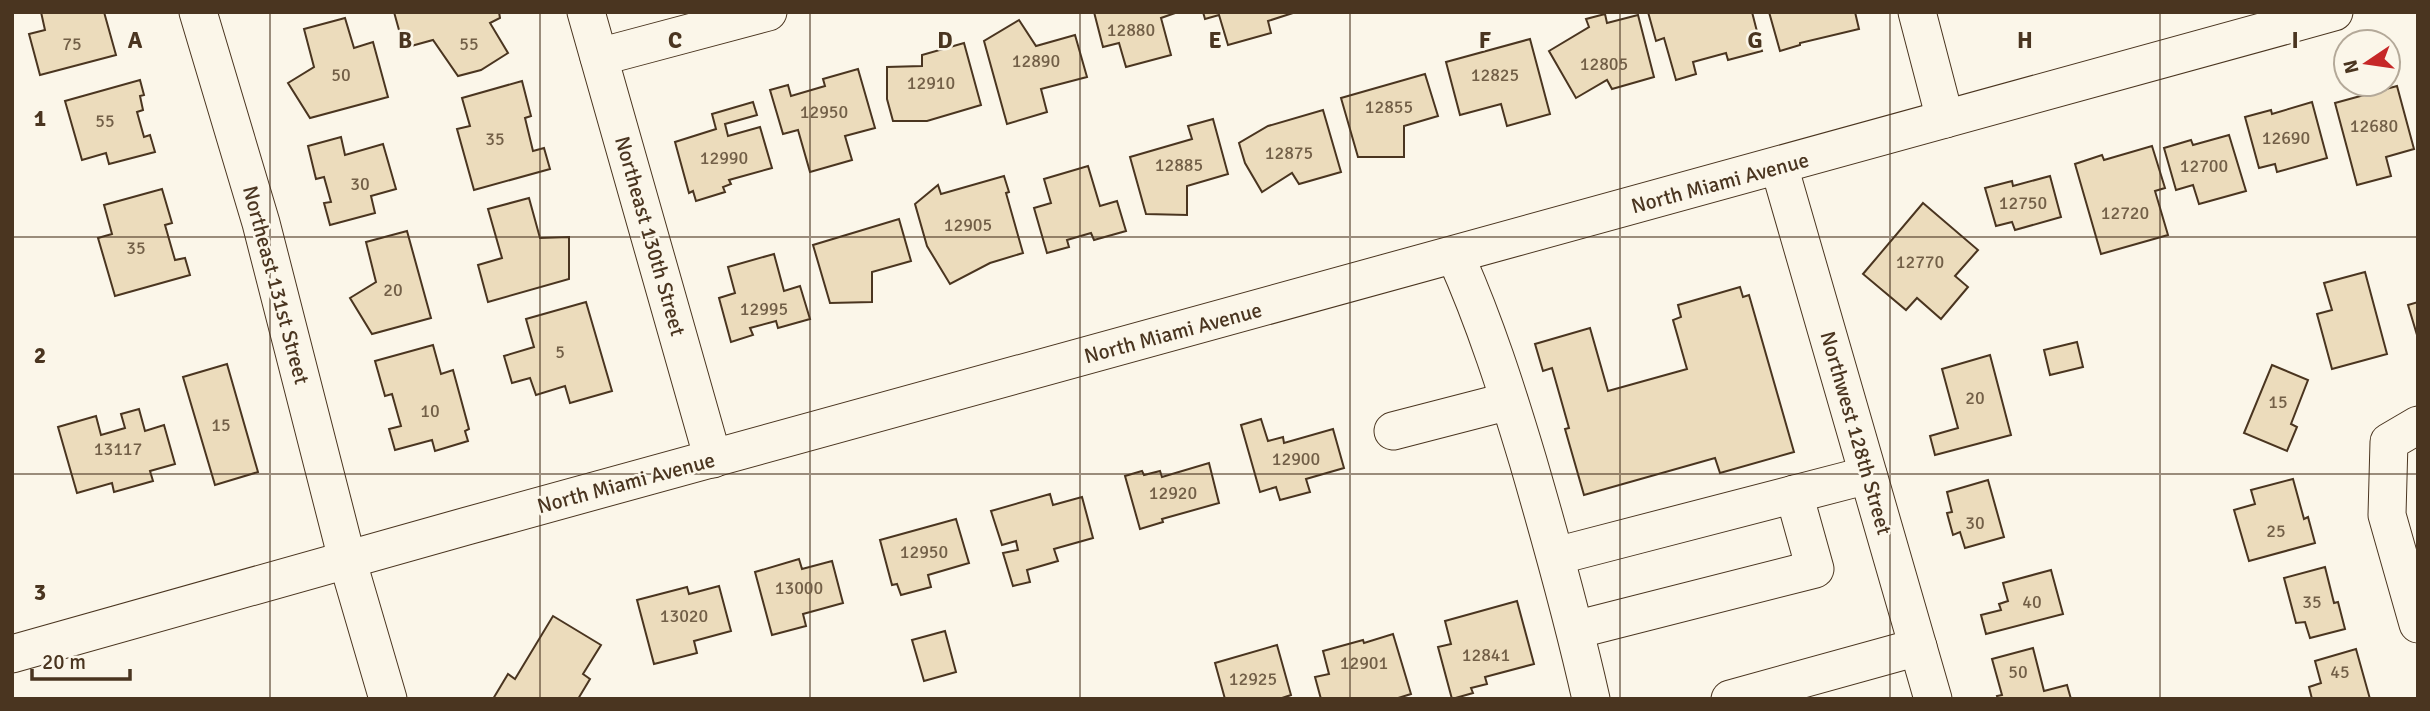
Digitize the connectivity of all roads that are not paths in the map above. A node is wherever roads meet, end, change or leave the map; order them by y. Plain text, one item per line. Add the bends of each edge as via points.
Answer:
1 (198, 12) edge
2 (586, 12) edge
3 (768, 12) edge
4 (1917, 12) edge
5 (2334, 12) edge
6 (600, 57) junction
7 (1945, 119) junction
8 (1779, 166) junction
9 (1455, 255) junction
10 (1509, 401) junction
11 (1393, 431) dead end
12 (2403, 433) edge
13 (713, 459) junction
14 (1868, 475) junction
15 (1794, 494) junction
16 (1556, 556) junction
17 (348, 559) junction
18 (2418, 624) edge
19 (1576, 630) junction
20 (1918, 648) junction
21 (12, 654) edge
22 (388, 699) edge
23 (1591, 699) edge
24 (1730, 699) edge
25 (1933, 699) edge

1 - 17 street, Northeast 131st Street via 261,223
2 - 6 street, Northeast 130th Street
3 - 6 street
4 - 7 street
5 - 7 street, North Miami Avenue
6 - 13 street, Northeast 130th Street
7 - 8 street, North Miami Avenue
8 - 9 street, North Miami Avenue
8 - 14 street, Northwest 128th Street
9 - 10 street
9 - 13 street, North Miami Avenue
10 - 11 street
10 - 16 street
12 - 18 street via 2387,514
13 - 17 street, North Miami Avenue
14 - 15 street
14 - 20 street, Northwest 128th Street
15 - 16 street
15 - 19 street via 1815,569
16 - 19 street
17 - 21 street, North Miami Avenue
17 - 22 street, Northeast 131st Street
19 - 23 street
20 - 24 street
20 - 25 street, Northwest 128th Street

